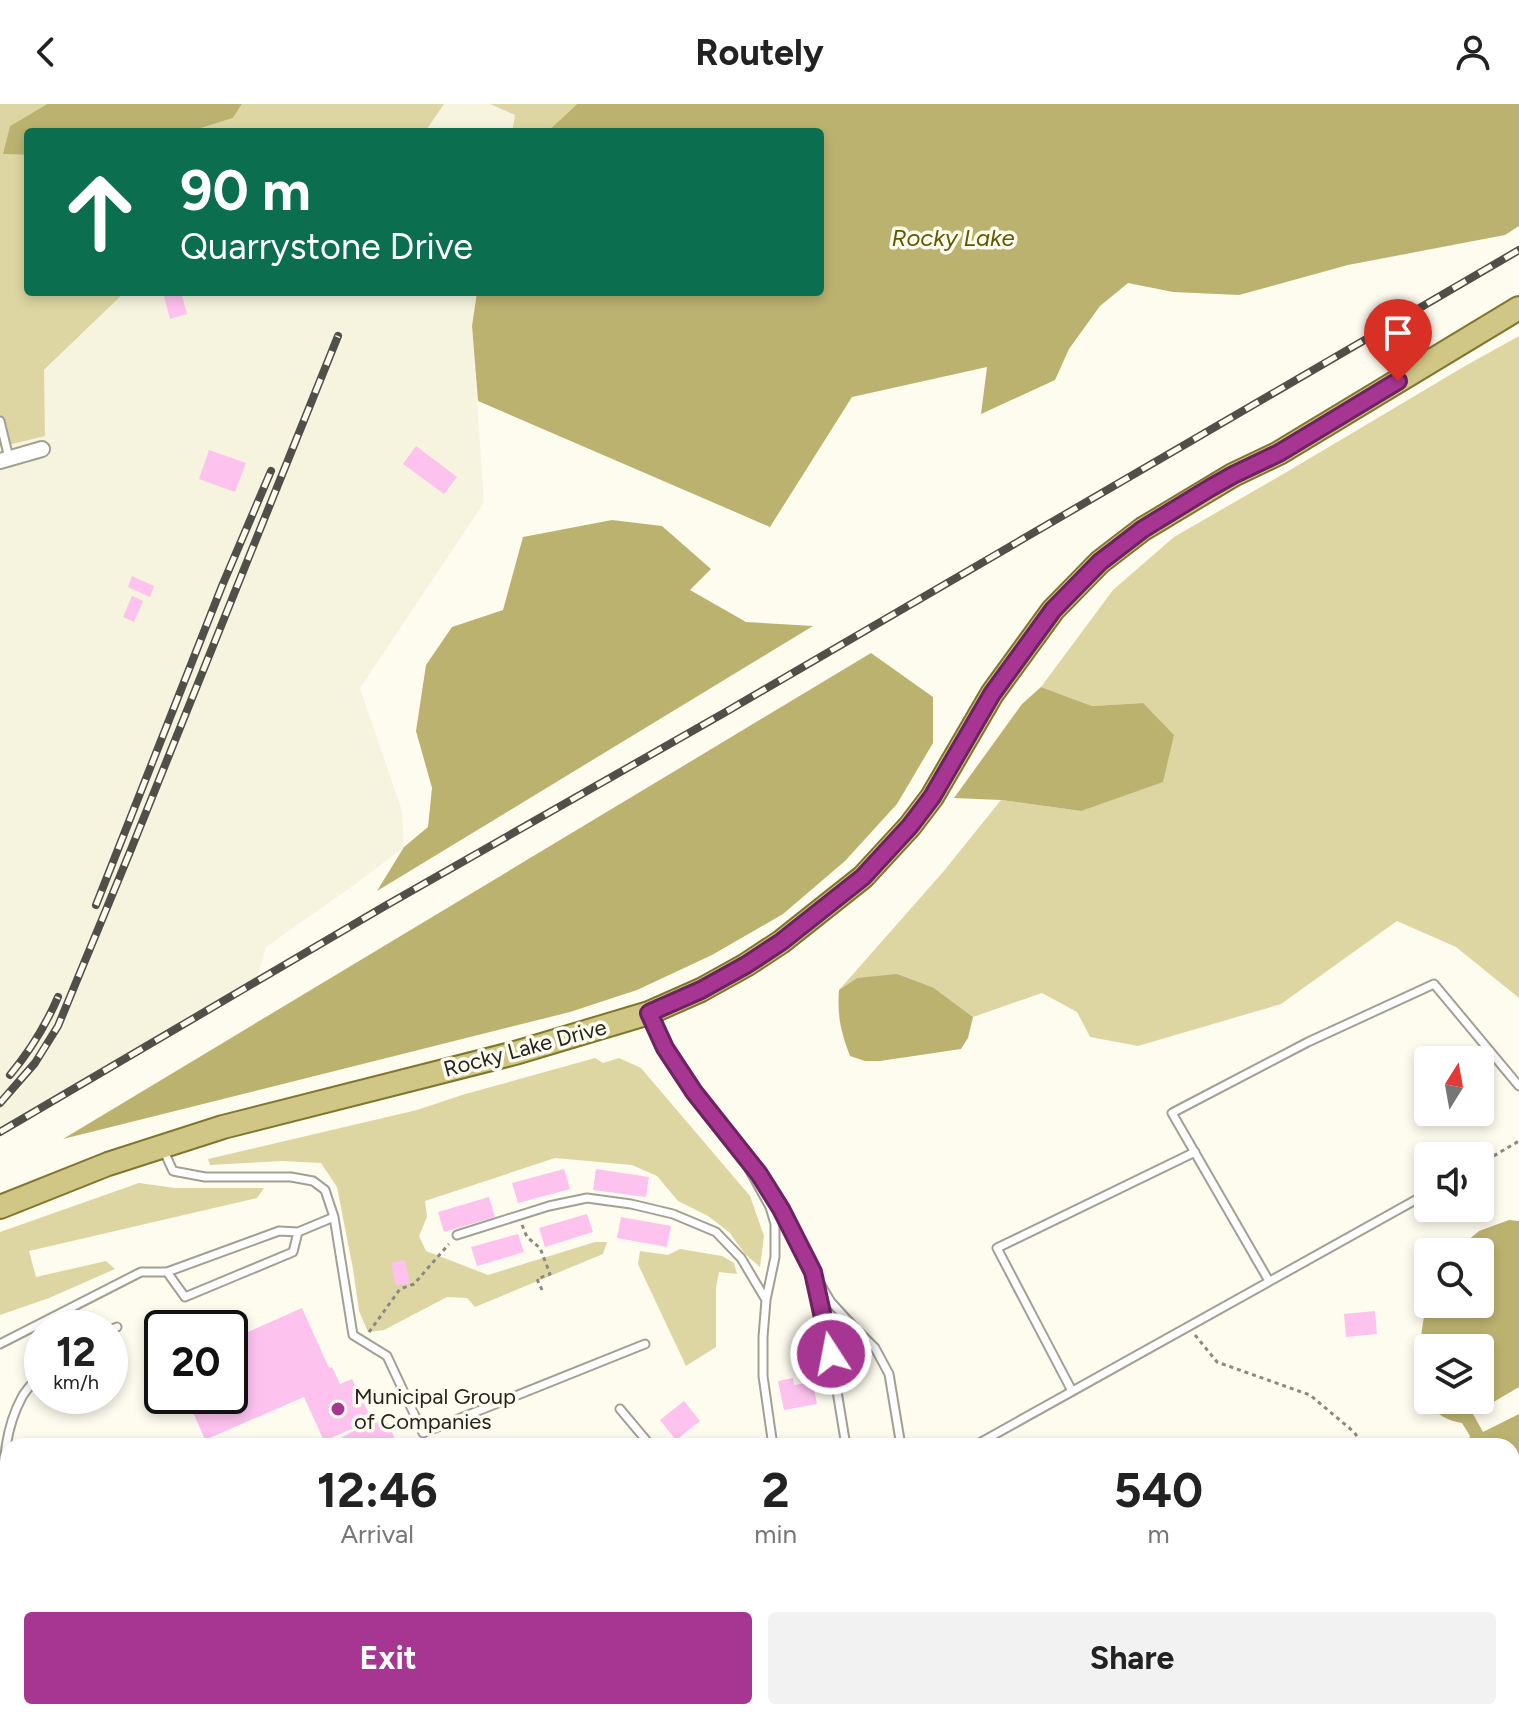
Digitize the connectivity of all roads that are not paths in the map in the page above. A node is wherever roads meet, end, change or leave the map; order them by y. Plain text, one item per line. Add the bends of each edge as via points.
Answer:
1 (1519, 308) edge
2 (0, 421) edge
3 (42, 449) dead end
4 (4, 459) edge
5 (649, 1013) junction
6 (1519, 1086) edge
7 (162, 1147) junction
8 (737, 1147) junction
9 (1195, 1152) junction
10 (1414, 1201) edge
11 (0, 1207) edge
12 (334, 1217) junction
13 (298, 1232) junction
14 (457, 1235) road end
15 (167, 1272) junction
16 (813, 1272) junction
17 (1269, 1281) junction
18 (766, 1300) junction
19 (0, 1344) edge
20 (645, 1344) dead end
21 (1072, 1391) junction
22 (24, 1395) edge
23 (620, 1409) dead end
24 (5, 1438) edge
25 (644, 1438) edge
26 (772, 1438) edge
27 (845, 1438) edge
28 (900, 1438) edge
29 (988, 1438) edge

1 - 5 main road, Rocky Lake Drive via 1143,529 1100,562 1053,610 992,694 932,797 863,877 781,942 701,990
2 - 4 lane
3 - 4 street
5 - 7 main road, Rocky Lake Drive
5 - 8 lane via 665,1048
6 - 9 lane via 1434,984 1172,1113
7 - 11 main road, Rocky Lake Drive
7 - 12 lane via 173,1171 313,1181 325,1190
8 - 16 lane via 781,1209
8 - 18 lane via 775,1224
9 - 17 lane
9 - 21 lane via 997,1248
10 - 17 lane
12 - 13 lane
12 - 20 lane via 353,1335 387,1356 423,1433
13 - 15 lane via 279,1231
13 - 15 lane via 293,1252 185,1297
14 - 18 lane via 587,1198 631,1204 716,1232 741,1258
15 - 19 lane via 141,1272
16 - 27 lane
16 - 28 lane via 831,1302 875,1348 889,1374
17 - 21 lane
18 - 26 lane via 763,1376
21 - 29 lane
22 - 24 lane
23 - 25 lane

